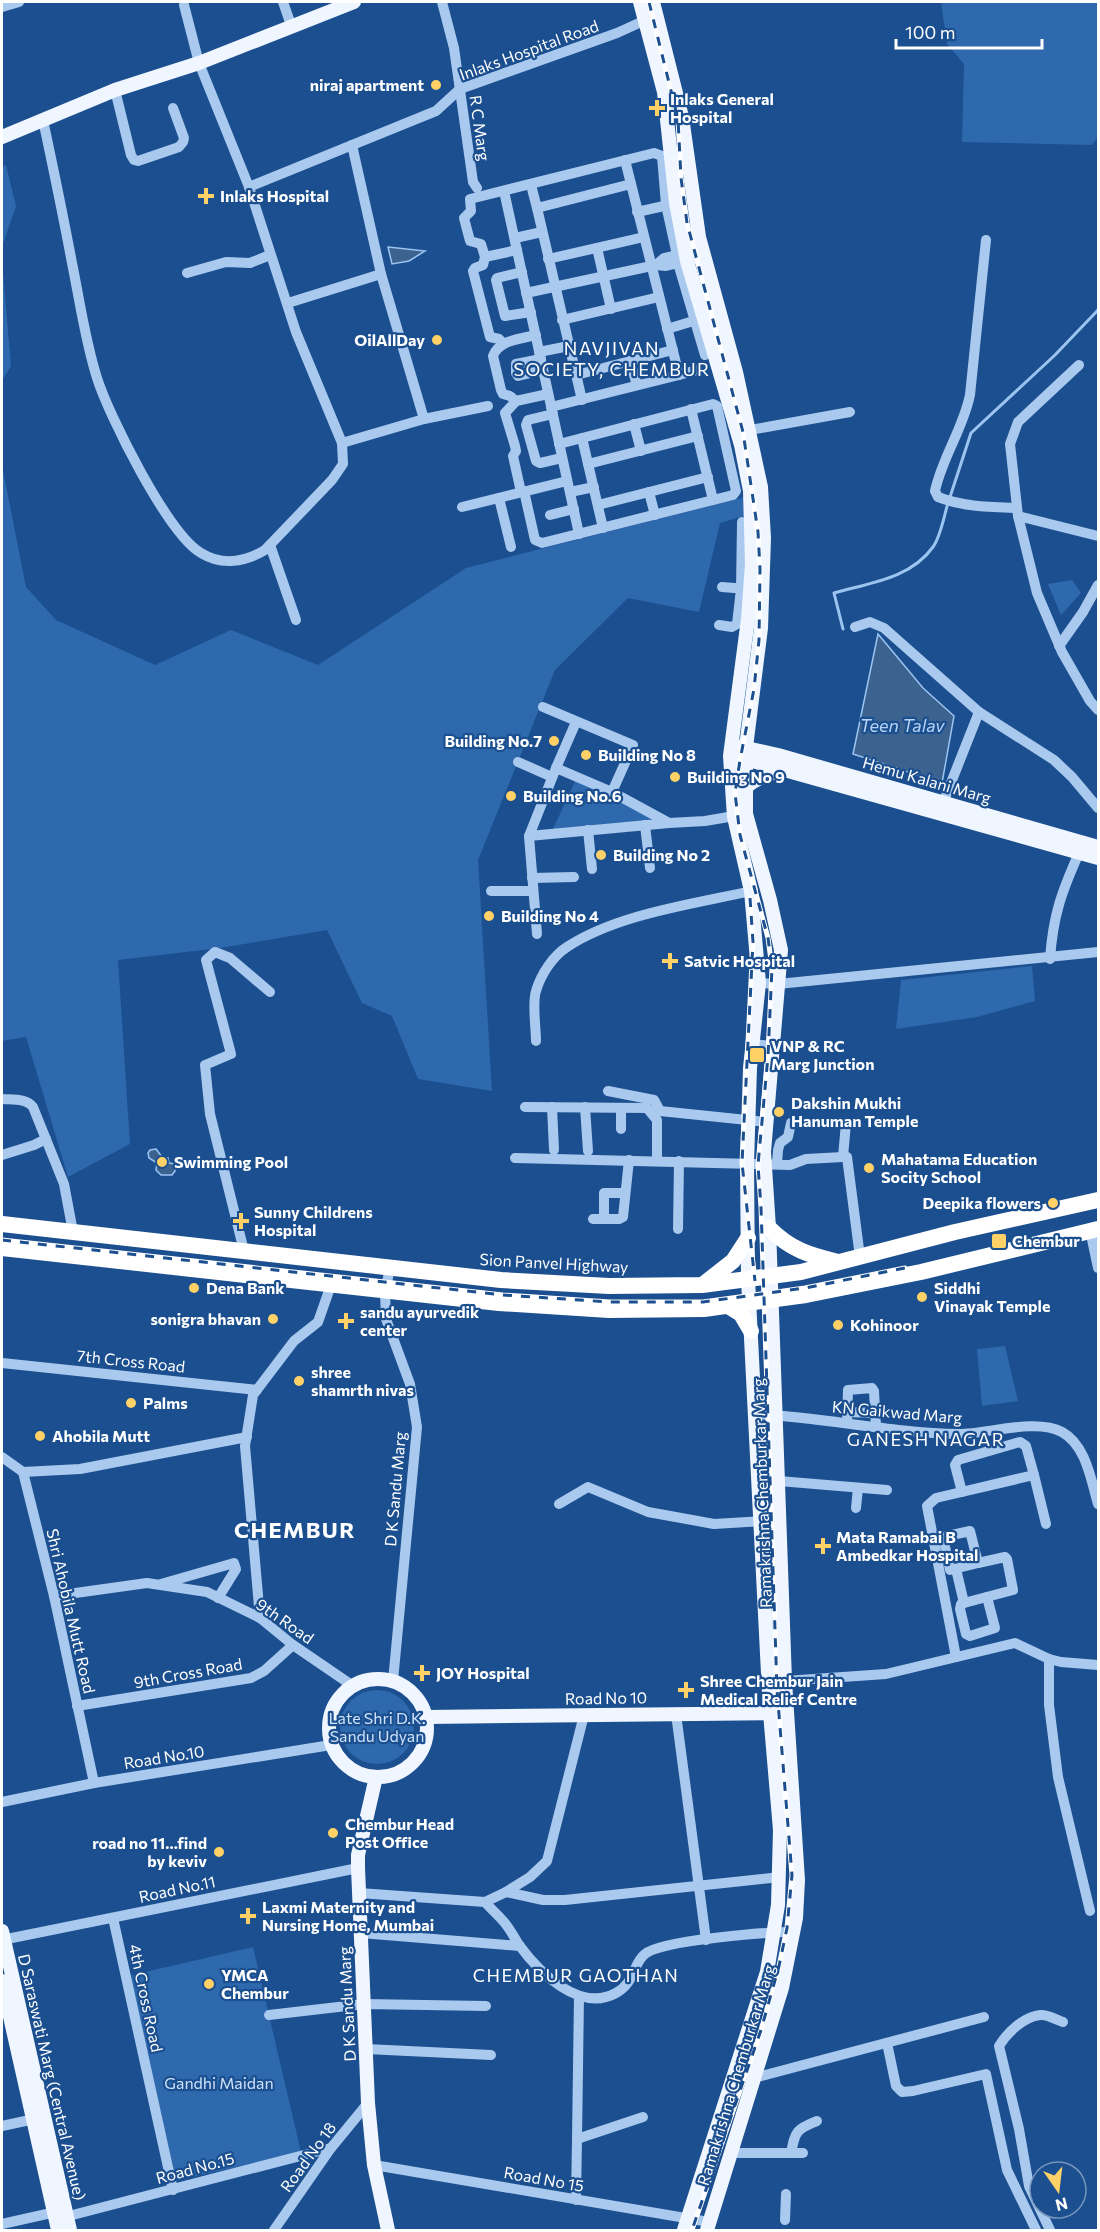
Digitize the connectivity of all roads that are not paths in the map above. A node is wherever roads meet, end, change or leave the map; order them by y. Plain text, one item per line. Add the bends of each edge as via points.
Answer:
1 (19, 2) edge
2 (283, 2) edge
3 (354, 2) edge
4 (442, 2) edge
5 (640, 2) edge
6 (653, 2) edge
7 (184, 5) dead end
8 (2, 7) edge
9 (651, 18) junction
10 (291, 25) junction
11 (199, 63) junction
12 (460, 89) junction
13 (115, 90) junction
14 (173, 108) dead end
15 (675, 115) junction
16 (43, 120) junction
17 (2, 137) edge
18 (352, 145) junction
19 (625, 160) junction
20 (531, 184) junction
21 (631, 184) junction
22 (249, 187) junction
23 (477, 188) dead end
24 (504, 191) junction
25 (671, 204) junction
26 (537, 208) junction
27 (637, 212) junction
28 (542, 232) junction
29 (644, 237) junction
30 (986, 240) dead end
31 (516, 244) junction
32 (597, 248) junction
33 (703, 253) junction
34 (270, 255) junction
35 (485, 256) junction
36 (682, 258) junction
37 (548, 259) junction
38 (653, 265) junction
39 (522, 272) junction
40 (187, 273) dead end
41 (381, 273) junction
42 (604, 276) junction
43 (554, 287) junction
44 (526, 293) junction
45 (659, 297) junction
46 (288, 303) junction
47 (611, 309) junction
48 (531, 312) junction
49 (562, 320) junction
50 (699, 320) junction
51 (667, 329) junction
52 (536, 335) junction
53 (502, 343) junction
54 (568, 345) junction
55 (673, 350) junction
56 (540, 355) junction
57 (732, 356) junction
58 (710, 358) junction
59 (630, 361) junction
60 (1079, 365) dead end
61 (543, 370) junction
62 (697, 370) dead end
63 (576, 375) junction
64 (679, 375) junction
65 (637, 386) junction
66 (740, 388) junction
67 (726, 392) junction
68 (548, 394) junction
69 (582, 400) junction
70 (516, 401) junction
71 (488, 406) dead end
72 (691, 409) junction
73 (552, 411) junction
74 (850, 412) dead end
75 (424, 419) junction
76 (634, 424) junction
77 (750, 430) junction
78 (698, 436) junction
79 (582, 438) junction
80 (531, 441) junction
81 (342, 443) junction
82 (559, 444) junction
83 (741, 445) junction
84 (515, 446) junction
85 (727, 449) junction
86 (641, 451) junction
87 (562, 458) junction
88 (588, 464) junction
89 (708, 477) junction
90 (567, 481) junction
91 (594, 487) junction
92 (523, 492) junction
93 (570, 492) junction
94 (649, 492) junction
95 (498, 498) junction
96 (713, 500) junction
97 (756, 504) junction
98 (598, 505) junction
99 (462, 507) dead end
100 (574, 509) junction
101 (1017, 512) junction
102 (655, 514) junction
103 (550, 515) dead end
104 (603, 528) junction
105 (579, 534) junction
106 (1098, 536) edge
107 (270, 544) junction
108 (510, 547) dead end
109 (1098, 585) edge
110 (722, 587) dead end
111 (751, 589) junction
112 (296, 620) dead end
113 (719, 625) dead end
114 (855, 627) dead end
115 (1059, 646) junction
116 (543, 707) dead end
117 (1098, 710) edge
118 (979, 712) junction
119 (576, 722) junction
120 (738, 752) junction
121 (518, 762) dead end
122 (789, 771) junction
123 (554, 773) junction
124 (746, 787) junction
125 (612, 792) junction
126 (941, 808) junction
127 (1098, 808) edge
128 (740, 815) junction
129 (669, 822) junction
130 (645, 825) junction
131 (588, 830) junction
132 (529, 836) junction
133 (755, 844) junction
134 (741, 847) junction
135 (1079, 853) junction
136 (1098, 854) edge
137 (650, 868) dead end
138 (592, 869) dead end
139 (574, 877) dead end
140 (532, 878) junction
141 (491, 891) dead end
142 (533, 891) junction
143 (751, 891) junction
144 (772, 910) junction
145 (755, 915) junction
146 (537, 934) dead end
147 (1098, 952) edge
148 (1050, 958) junction
149 (759, 983) junction
150 (778, 984) junction
151 (270, 992) dead end
152 (536, 1041) dead end
153 (753, 1044) junction
154 (772, 1046) junction
155 (608, 1091) dead end
156 (2, 1099) edge
157 (525, 1107) dead end
158 (552, 1107) junction
159 (585, 1107) junction
160 (621, 1108) junction
161 (749, 1121) junction
162 (766, 1122) junction
163 (621, 1129) dead end
164 (46, 1139) junction
165 (554, 1149) dead end
166 (588, 1151) dead end
167 (2, 1155) edge
168 (847, 1156) dead end
169 (515, 1158) dead end
170 (629, 1160) junction
171 (657, 1161) junction
172 (679, 1161) junction
173 (747, 1163) junction
174 (770, 1164) junction
175 (625, 1193) junction
176 (1098, 1200) edge
177 (2, 1224) edge
178 (770, 1228) junction
179 (678, 1229) dead end
180 (1094, 1229) edge
181 (73, 1232) junction
182 (748, 1238) junction
183 (2, 1248) edge
184 (244, 1251) junction
185 (860, 1257) junction
186 (839, 1262) junction
187 (390, 1268) junction
188 (1098, 1268) edge
189 (771, 1276) junction
190 (748, 1279) junction
191 (331, 1285) junction
192 (702, 1285) junction
193 (385, 1292) junction
194 (772, 1300) junction
195 (749, 1303) junction
196 (728, 1306) junction
197 (751, 1331) junction
198 (2, 1363) edge
199 (257, 1390) junction
200 (876, 1413) junction
201 (755, 1414) junction
202 (776, 1415) junction
203 (846, 1418) junction
204 (876, 1427) junction
205 (247, 1437) junction
206 (2, 1457) edge
207 (23, 1472) junction
208 (1034, 1475) junction
209 (778, 1481) junction
210 (858, 1488) junction
211 (887, 1490) dead end
212 (962, 1492) junction
213 (559, 1504) dead end
214 (1098, 1504) edge
215 (856, 1508) dead end
216 (780, 1520) junction
217 (760, 1521) junction
218 (1046, 1524) dead end
219 (941, 1555) junction
220 (978, 1563) junction
221 (948, 1571) junction
222 (157, 1585) junction
223 (54, 1596) junction
224 (987, 1597) junction
225 (218, 1598) junction
226 (964, 1603) junction
227 (783, 1609) junction
228 (765, 1610) junction
229 (260, 1618) junction
230 (964, 1624) junction
231 (950, 1628) junction
232 (981, 1633) junction
233 (293, 1645) junction
234 (986, 1650) junction
235 (956, 1657) junction
236 (1049, 1659) junction
237 (1098, 1665) edge
238 (393, 1681) junction
239 (786, 1681) junction
240 (353, 1686) junction
241 (77, 1706) junction
242 (770, 1713) junction
243 (787, 1713) junction
244 (676, 1714) junction
245 (584, 1715) junction
246 (426, 1717) junction
247 (331, 1745) junction
248 (376, 1777) junction
249 (94, 1783) junction
250 (2, 1802) edge
251 (358, 1868) junction
252 (780, 1877) junction
253 (699, 1887) junction
254 (506, 1892) junction
255 (359, 1893) junction
256 (485, 1902) junction
257 (1090, 1911) dead end
258 (113, 1918) junction
259 (774, 1932) junction
260 (793, 1932) junction
261 (361, 1933) junction
262 (2, 1937) edge
263 (706, 1940) junction
264 (520, 1946) junction
265 (2, 1981) edge
266 (579, 1996) junction
267 (364, 2004) junction
268 (486, 2006) dead end
269 (10, 2015) edge
270 (269, 2015) dead end
271 (984, 2017) dead end
272 (1063, 2022) dead end
273 (887, 2043) junction
274 (366, 2049) junction
275 (491, 2055) dead end
276 (1004, 2070) junction
277 (986, 2074) junction
278 (754, 2078) junction
279 (368, 2103) junction
280 (644, 2117) dead end
281 (39, 2118) junction
282 (816, 2121) dead end
283 (2, 2126) edge
284 (577, 2139) junction
285 (331, 2148) junction
286 (731, 2152) junction
287 (791, 2153) junction
288 (803, 2153) dead end
289 (374, 2165) junction
290 (173, 2190) junction
291 (786, 2194) dead end
292 (576, 2200) junction
293 (60, 2218) edge
294 (785, 2220) dead end
295 (2, 2224) edge
296 (686, 2225) edge
297 (708, 2226) edge
298 (70, 2230) edge
299 (274, 2230) edge
300 (388, 2230) edge
301 (1036, 2230) edge
302 (1050, 2230) edge

1 - 8 street
2 - 10 street
3 - 10 main road
4 - 12 street, R C Marg
5 - 9 main road
6 - 9 main road
7 - 11 street
9 - 12 street, Inlaks Hospital Road
9 - 15 main road
10 - 11 main road
11 - 13 main road
11 - 22 street
12 - 18 street, Inlaks Hospital Road via 436,111
12 - 23 street, R C Marg
13 - 14 street via 131,155 138,161 179,147 183,142
13 - 16 main road
15 - 25 main road
15 - 33 main road
16 - 17 main road
16 - 107 street via 83,328 98,381 124,442 186,541 201,553 238,562 252,558
18 - 22 street, Inlaks Hospital Road
18 - 41 street
19 - 20 street
19 - 21 street
19 - 25 street via 654,153 662,156
20 - 24 street
20 - 26 street
21 - 26 street
21 - 27 street
22 - 34 street
24 - 31 street
24 - 35 street via 470,199 471,210 464,215 470,241 481,244
25 - 27 street
25 - 36 main road
26 - 28 street
27 - 29 street
28 - 31 street
28 - 37 street
29 - 32 street
29 - 38 street
30 - 101 street via 970,395 936,488 938,497 955,503
31 - 35 street
31 - 39 street
32 - 37 street
32 - 42 street
33 - 36 street
33 - 57 main road
34 - 40 street via 250,263 226,262
34 - 46 street
35 - 53 street via 483,265 473,271 490,337
36 - 38 street via 664,258
36 - 50 main road
37 - 43 street
38 - 42 street
38 - 45 street
39 - 44 street
39 - 48 street via 496,279 505,316
41 - 46 street
41 - 75 street
42 - 43 street
42 - 47 street
43 - 44 street
43 - 49 street
44 - 48 street
45 - 47 street
45 - 51 street
46 - 81 street
47 - 49 street
48 - 52 street
49 - 54 street
50 - 51 street
50 - 58 main road
51 - 55 street
52 - 53 street
52 - 56 street
53 - 70 street via 493,356 503,394
54 - 56 street
54 - 63 street
55 - 59 street
55 - 64 street
56 - 61 street
56 - 61 street via 516,364 516,373 519,376
57 - 58 main road
57 - 66 main road
58 - 67 main road
59 - 63 street
59 - 65 street
60 - 101 street via 1018,422 1010,444
61 - 68 street
62 - 64 street
63 - 69 street
64 - 65 street
65 - 69 street
66 - 67 main road
66 - 77 main road
67 - 83 main road
68 - 70 street
68 - 73 street
69 - 73 street
70 - 84 street via 504,413
71 - 75 street
72 - 76 street
72 - 78 street
72 - 85 street via 717,406
73 - 80 street via 527,422
73 - 82 street
74 - 77 street
75 - 81 street
76 - 79 street
76 - 86 street
77 - 97 main road
78 - 86 street
78 - 89 street
79 - 82 street
79 - 88 street
80 - 84 street
80 - 87 street via 538,462
81 - 107 street via 343,464 332,480
82 - 87 street
83 - 85 street
83 - 97 main road
84 - 92 street via 513,456
85 - 96 street via 736,491
86 - 88 street
87 - 90 street
88 - 91 street
89 - 94 street
89 - 96 street
90 - 92 street
90 - 93 street
91 - 93 street
91 - 98 street
92 - 95 street
92 - 105 street via 538,543
93 - 100 street
94 - 98 street
94 - 102 street
95 - 99 street
95 - 108 street
96 - 102 street
97 - 111 main road via 747,532
98 - 104 street
100 - 103 street
100 - 105 street
101 - 106 street
101 - 115 street via 1037,593
102 - 104 street
104 - 105 street
107 - 112 street
109 - 115 street
110 - 111 street
111 - 113 street via 737,624
111 - 120 main road via 754,627
114 - 118 street via 870,622 884,628
115 - 117 street
116 - 119 street
118 - 126 street
118 - 127 street via 1054,760
119 - 123 street
119 - 125 street via 633,745
120 - 122 main road
120 - 124 main road, Ramakrishna Chemburkar Marg
120 - 126 main road, Hemu Kalani Marg
120 - 128 main road, Ramakrishna Chemburkar Marg
121 - 123 street
122 - 124 main road via 755,779
122 - 126 main road
123 - 125 street
123 - 132 street
124 - 128 main road, Ramakrishna Chemburkar Marg
125 - 129 street
126 - 135 main road
126 - 136 main road, Hemu Kalani Marg
128 - 129 street
128 - 133 main road, Ramakrishna Chemburkar Marg
128 - 134 main road, Ramakrishna Chemburkar Marg
129 - 130 street
130 - 131 street
130 - 137 street
131 - 132 street
131 - 138 street
132 - 140 street
133 - 134 street
133 - 144 main road, Ramakrishna Chemburkar Marg
134 - 143 main road, Ramakrishna Chemburkar Marg
135 - 136 main road
135 - 148 street via 1060,896
139 - 140 street
140 - 142 street
141 - 142 street
142 - 146 street
143 - 145 main road, Ramakrishna Chemburkar Marg
143 - 152 street via 607,926 566,947 549,964 535,992
144 - 145 main road
144 - 150 main road, Ramakrishna Chemburkar Marg via 781,950
145 - 149 main road, Ramakrishna Chemburkar Marg
147 - 148 street
148 - 150 street
149 - 150 street
149 - 153 main road, Ramakrishna Chemburkar Marg
150 - 154 main road, Ramakrishna Chemburkar Marg
151 - 184 street via 230,958 215,952 206,960 231,1054 206,1065 210,1114
153 - 154 street
153 - 161 main road, Ramakrishna Chemburkar Marg
154 - 162 main road, Ramakrishna Chemburkar Marg
155 - 161 street via 654,1100 660,1111
156 - 164 street via 30,1103
157 - 158 street
158 - 159 street
158 - 165 street
159 - 160 street
159 - 166 street
160 - 163 street
160 - 171 street via 647,1108 654,1114
161 - 162 street
161 - 173 main road, Ramakrishna Chemburkar Marg
162 - 174 main road, Ramakrishna Chemburkar Marg
164 - 167 street
164 - 181 street via 64,1184
168 - 185 street
169 - 170 street
170 - 171 street
170 - 175 street
171 - 172 street
172 - 173 street
172 - 179 street
173 - 174 street
173 - 182 main road, Ramakrishna Chemburkar Marg
174 - 174 street via 843,1157 846,1124 791,1123 788,1137 780,1143
174 - 178 main road, Ramakrishna Chemburkar Marg
175 - 175 street via 623,1217 598,1219 604,1193
176 - 185 highway, Sion Panvel Highway
177 - 181 highway, Sion Panvel Highway
178 - 186 highway via 783,1242 805,1253
178 - 189 main road, Ramakrishna Chemburkar Marg
180 - 188 street
180 - 194 highway via 921,1272
181 - 184 highway, Sion Panvel Highway
182 - 190 main road, Ramakrishna Chemburkar Marg
182 - 192 highway via 733,1262
183 - 191 highway
184 - 187 highway, Sion Panvel Highway
185 - 186 highway, Sion Panvel Highway
186 - 189 highway, Sion Panvel Highway
187 - 192 highway, Sion Panvel Highway via 609,1286
187 - 193 street, D K Sandu Marg
189 - 190 highway, Sion Panvel Highway
189 - 194 main road, Ramakrishna Chemburkar Marg
190 - 192 highway, Sion Panvel Highway
190 - 195 main road, Ramakrishna Chemburkar Marg
191 - 193 highway
191 - 199 street via 318,1323 294,1341
193 - 196 highway via 609,1310 704,1310
193 - 238 street, D K Sandu Marg via 386,1319 410,1384 417,1427
194 - 195 highway
194 - 202 main road, Ramakrishna Chemburkar Marg
195 - 196 highway
195 - 197 main road, Ramakrishna Chemburkar Marg
196 - 197 highway via 741,1314
197 - 201 main road, Ramakrishna Chemburkar Marg
198 - 199 street, 7th Cross Road
199 - 205 street
200 - 203 street
200 - 203 street via 872,1388 848,1390
200 - 204 street
201 - 202 street, KN Gaikwad Marg
201 - 217 main road, Ramakrishna Chemburkar Marg
202 - 203 street, KN Gaikwad Marg
202 - 209 main road, Ramakrishna Chemburkar Marg
203 - 204 street, KN Gaikwad Marg
204 - 214 street, KN Gaikwad Marg via 960,1434 1022,1426 1062,1432 1077,1444
205 - 207 street via 80,1468
205 - 229 street
206 - 207 street
207 - 223 street, Shri Ahobila Mutt Road
208 - 212 street
208 - 212 street via 1026,1446 1020,1442 958,1460 955,1465
208 - 218 street
209 - 210 street
209 - 216 main road, Ramakrishna Chemburkar Marg
210 - 211 street
210 - 215 street
212 - 219 street via 936,1498 927,1506
213 - 217 street via 588,1487 648,1512 714,1524
216 - 217 street
216 - 227 main road, Ramakrishna Chemburkar Marg
217 - 228 main road, Ramakrishna Chemburkar Marg
219 - 220 street via 943,1537 970,1531
219 - 221 street
220 - 221 street
220 - 224 street via 1007,1559 1013,1590
221 - 226 street
221 - 231 street
222 - 223 street, 9th Road via 147,1583
222 - 225 street, 9th Road via 207,1592
222 - 225 street via 234,1563 236,1569
223 - 241 street, Shri Ahobila Mutt Road
224 - 226 street
224 - 232 street via 995,1628
225 - 229 street, 9th Road
226 - 230 street via 960,1606
227 - 228 main road
227 - 239 main road, Ramakrishna Chemburkar Marg
228 - 242 main road, Ramakrishna Chemburkar Marg
229 - 233 street, 9th Road
230 - 231 street
230 - 232 street via 967,1636
231 - 235 street
232 - 234 street
233 - 240 street, 9th Road
233 - 241 street, 9th Cross Road via 251,1678
234 - 235 street
234 - 236 street via 1015,1643
235 - 239 street via 886,1674
236 - 237 street
236 - 257 street via 1049,1706 1058,1777
238 - 240 main road via 366,1680
238 - 246 main road via 415,1695
239 - 243 main road, Ramakrishna Chemburkar Marg
240 - 247 main road via 331,1712
241 - 249 street, Shri Ahobila Mutt Road
242 - 243 main road, Road No 10
242 - 244 main road, Road No 10
242 - 252 main road, Ramakrishna Chemburkar Marg
243 - 260 main road, Ramakrishna Chemburkar Marg via 798,1881
244 - 245 main road, Road No 10
244 - 253 street
245 - 246 main road, Road No 10
245 - 254 street via 547,1861
246 - 248 main road via 427,1731 416,1759 405,1769
247 - 248 main road via 349,1768
247 - 249 street, Road No.10
248 - 251 main road, D K Sandu Marg
249 - 250 street, Road No.10
251 - 255 main road, D K Sandu Marg
251 - 258 street, Road No.11
252 - 253 street
252 - 259 main road, Ramakrishna Chemburkar Marg
253 - 254 street via 565,1900
253 - 263 street
254 - 256 street
255 - 256 street
255 - 261 main road, D K Sandu Marg
256 - 264 street
258 - 262 street, Road No.11
258 - 290 street, 4th Cross Road
259 - 260 street
259 - 263 street
259 - 296 main road, Ramakrishna Chemburkar Marg via 767,1972
260 - 278 main road, Ramakrishna Chemburkar Marg via 782,1988
261 - 264 street
261 - 267 main road, D K Sandu Marg
262 - 269 main road, D Saraswati Marg (Central Avenue)
263 - 266 street via 646,1953 632,1978 617,1993 598,2000
264 - 266 street via 538,1967
265 - 269 main road, D Saraswati Marg (Central Avenue)
266 - 284 street
267 - 268 street
267 - 270 street
267 - 274 main road, D K Sandu Marg
269 - 281 main road, D Saraswati Marg (Central Avenue)
271 - 273 street
272 - 276 street via 1042,2015 1006,2034 999,2046
273 - 277 street via 896,2086 902,2092
273 - 278 street
274 - 275 street
274 - 279 main road, D K Sandu Marg
276 - 277 street
276 - 302 street via 1029,2186
277 - 301 street via 1007,2170
278 - 286 main road, Ramakrishna Chemburkar Marg
279 - 285 street, Road No 18
279 - 289 main road, D K Sandu Marg
280 - 284 street
281 - 283 street
281 - 293 main road, D Saraswati Marg (Central Avenue)
282 - 287 street via 794,2134
284 - 292 street
285 - 290 street, Road No.15
285 - 299 street, Road No 18
286 - 287 street
286 - 297 main road, Ramakrishna Chemburkar Marg
287 - 288 street
289 - 292 street, Road No 15
289 - 300 main road, D K Sandu Marg
290 - 293 street, Road No.15
291 - 294 street
292 - 296 street, Road No 15
293 - 295 street, Road No.15
293 - 298 main road, D Saraswati Marg (Central Avenue)
296 - 297 street, Road No 15

